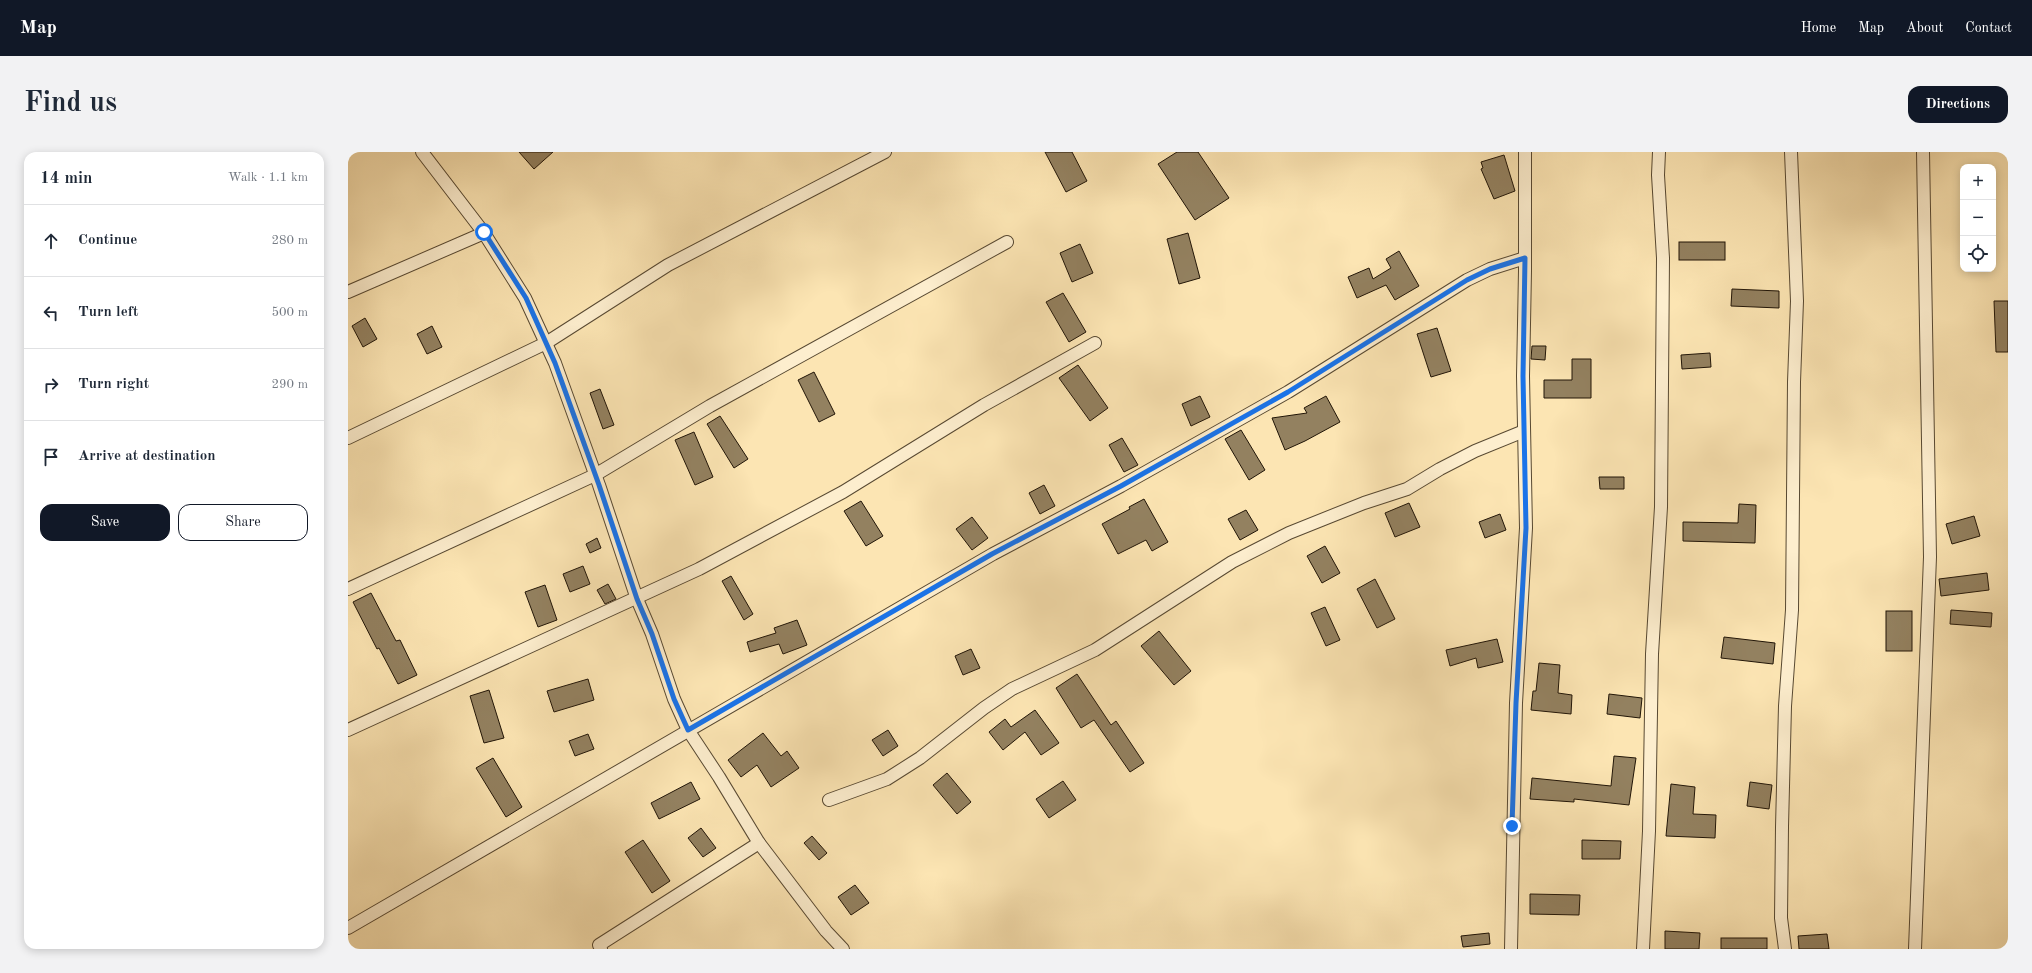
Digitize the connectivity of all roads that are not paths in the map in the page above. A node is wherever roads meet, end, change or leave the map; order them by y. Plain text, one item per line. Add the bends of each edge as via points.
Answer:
1 (422, 152) edge
2 (885, 152) edge
3 (1525, 152) edge
4 (1659, 152) edge
5 (1791, 152) edge
6 (1923, 152) edge
7 (484, 232) junction
8 (1007, 242) dead end
9 (1525, 258) junction
10 (348, 292) edge
11 (546, 343) junction
12 (1095, 343) dead end
13 (1524, 431) junction
14 (348, 438) edge
15 (595, 475) junction
16 (348, 589) edge
17 (637, 599) junction
18 (348, 730) edge
19 (688, 730) junction
20 (829, 800) dead end
21 (759, 844) junction
22 (348, 928) edge
23 (597, 948) edge
24 (843, 949) edge
25 (1511, 949) edge
26 (1643, 949) edge
27 (1785, 949) edge
28 (1914, 949) edge

1 - 7 street
2 - 11 street via 668,266
3 - 9 street
4 - 26 street via 1663,258 1661,506 1652,654 1649,831
5 - 27 street via 1797,301 1792,610 1785,706 1782,827 1781,918
6 - 28 street via 1930,557
7 - 10 street
7 - 11 street via 526,298
8 - 15 street via 710,406
9 - 13 street
9 - 19 street via 1490,269 1467,280 1288,392 1121,486 992,554
11 - 14 street
11 - 15 street
12 - 17 street via 984,406 843,492
13 - 20 street via 1475,451 1407,489 1289,533 1232,562 1095,650 1012,689 920,758 887,779
13 - 25 street via 1526,528 1516,703
15 - 16 street
15 - 17 street
17 - 18 street
17 - 19 street
19 - 21 street
19 - 22 street
21 - 23 street
21 - 24 street via 826,931

